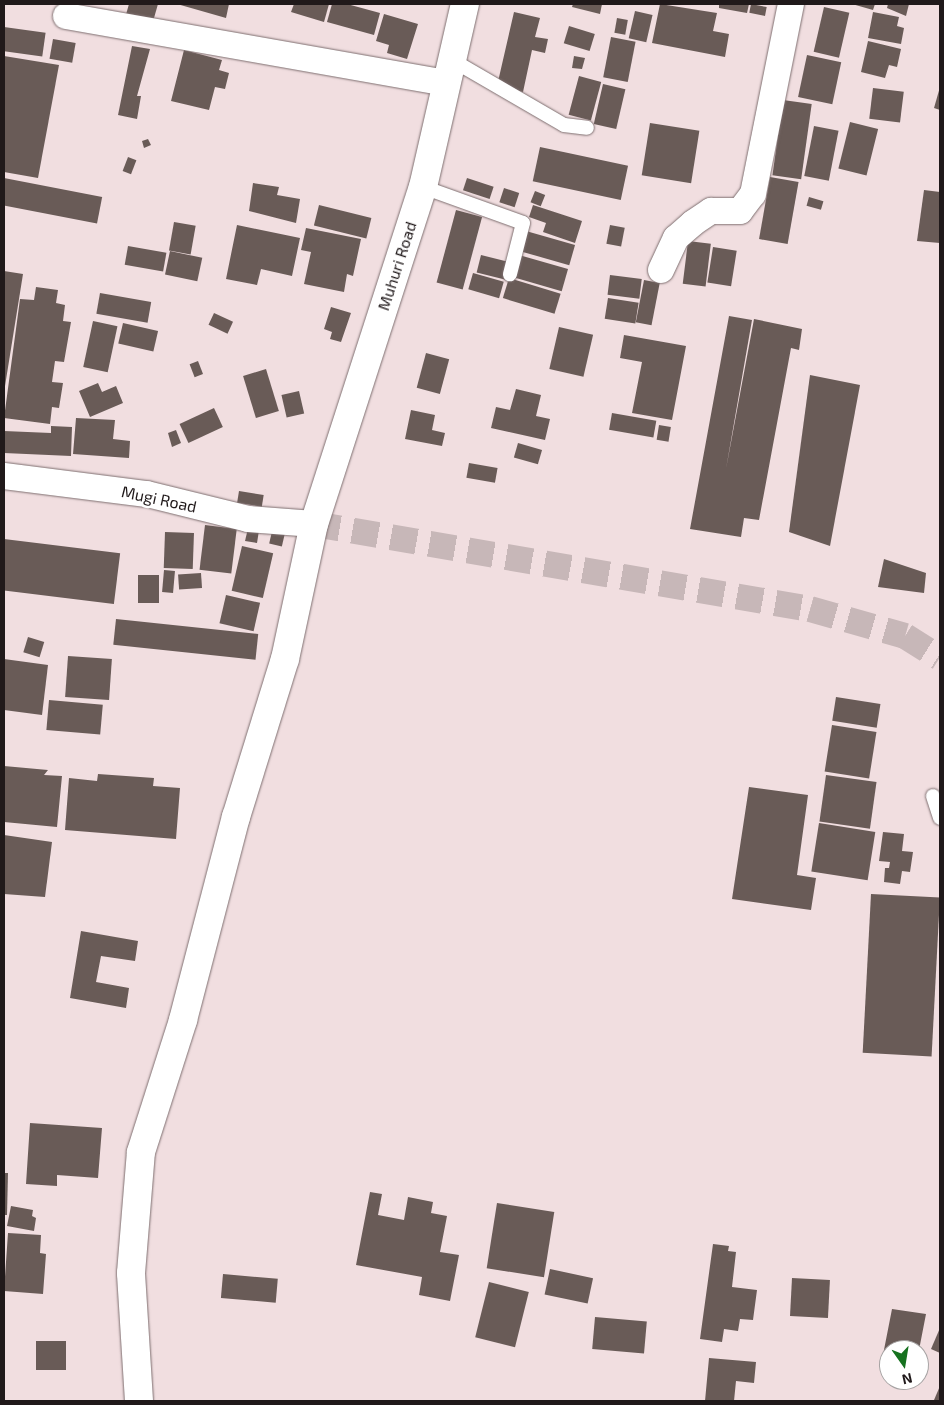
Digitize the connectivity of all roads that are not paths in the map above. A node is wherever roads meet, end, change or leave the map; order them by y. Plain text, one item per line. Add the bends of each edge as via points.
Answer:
1 (465, 4) edge
2 (791, 4) edge
3 (66, 16) dead end
4 (449, 72) junction
5 (587, 128) dead end
6 (423, 187) junction
7 (661, 270) dead end
8 (510, 274) dead end
9 (4, 476) edge
10 (314, 524) junction
11 (933, 796) dead end
12 (940, 818) edge
13 (138, 1401) edge

1 - 4 main road, Muhuri Road
2 - 7 street via 753,194 740,210 711,211 693,223 676,238
3 - 4 street
4 - 5 lane via 564,125
4 - 6 main road, Muhuri Road
6 - 8 lane via 523,223
6 - 10 main road, Muhuri Road
9 - 10 street, Mugi Road via 147,494 248,519
10 - 13 main road, Muhuri Road via 285,659 236,817 183,1020 141,1152 132,1274
11 - 12 lane

